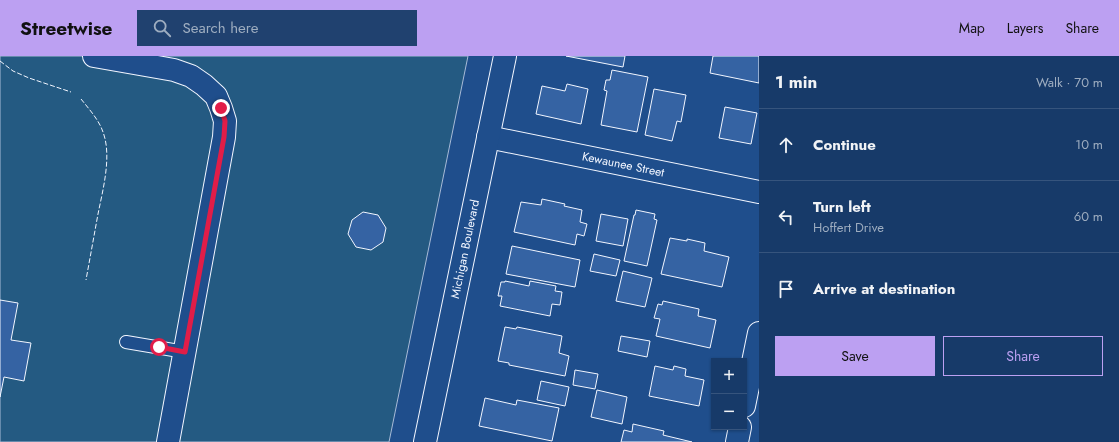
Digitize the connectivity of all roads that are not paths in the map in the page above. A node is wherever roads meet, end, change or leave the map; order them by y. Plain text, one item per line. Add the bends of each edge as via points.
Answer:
1 (94, 56) edge
2 (505, 56) edge
3 (488, 137) junction
4 (759, 192) edge
5 (759, 333) edge
6 (126, 342) dead end
7 (185, 352) junction
8 (746, 394) edge
9 (739, 430) edge
10 (168, 442) edge
11 (425, 442) edge
12 (737, 442) edge

1 - 7 street via 174,70 191,76 216,96 225,121
2 - 3 street, Michigan Boulevard
3 - 4 street, Kewaunee Street
3 - 11 street, Michigan Boulevard
5 - 8 street
6 - 7 lane
7 - 10 street
9 - 12 street

